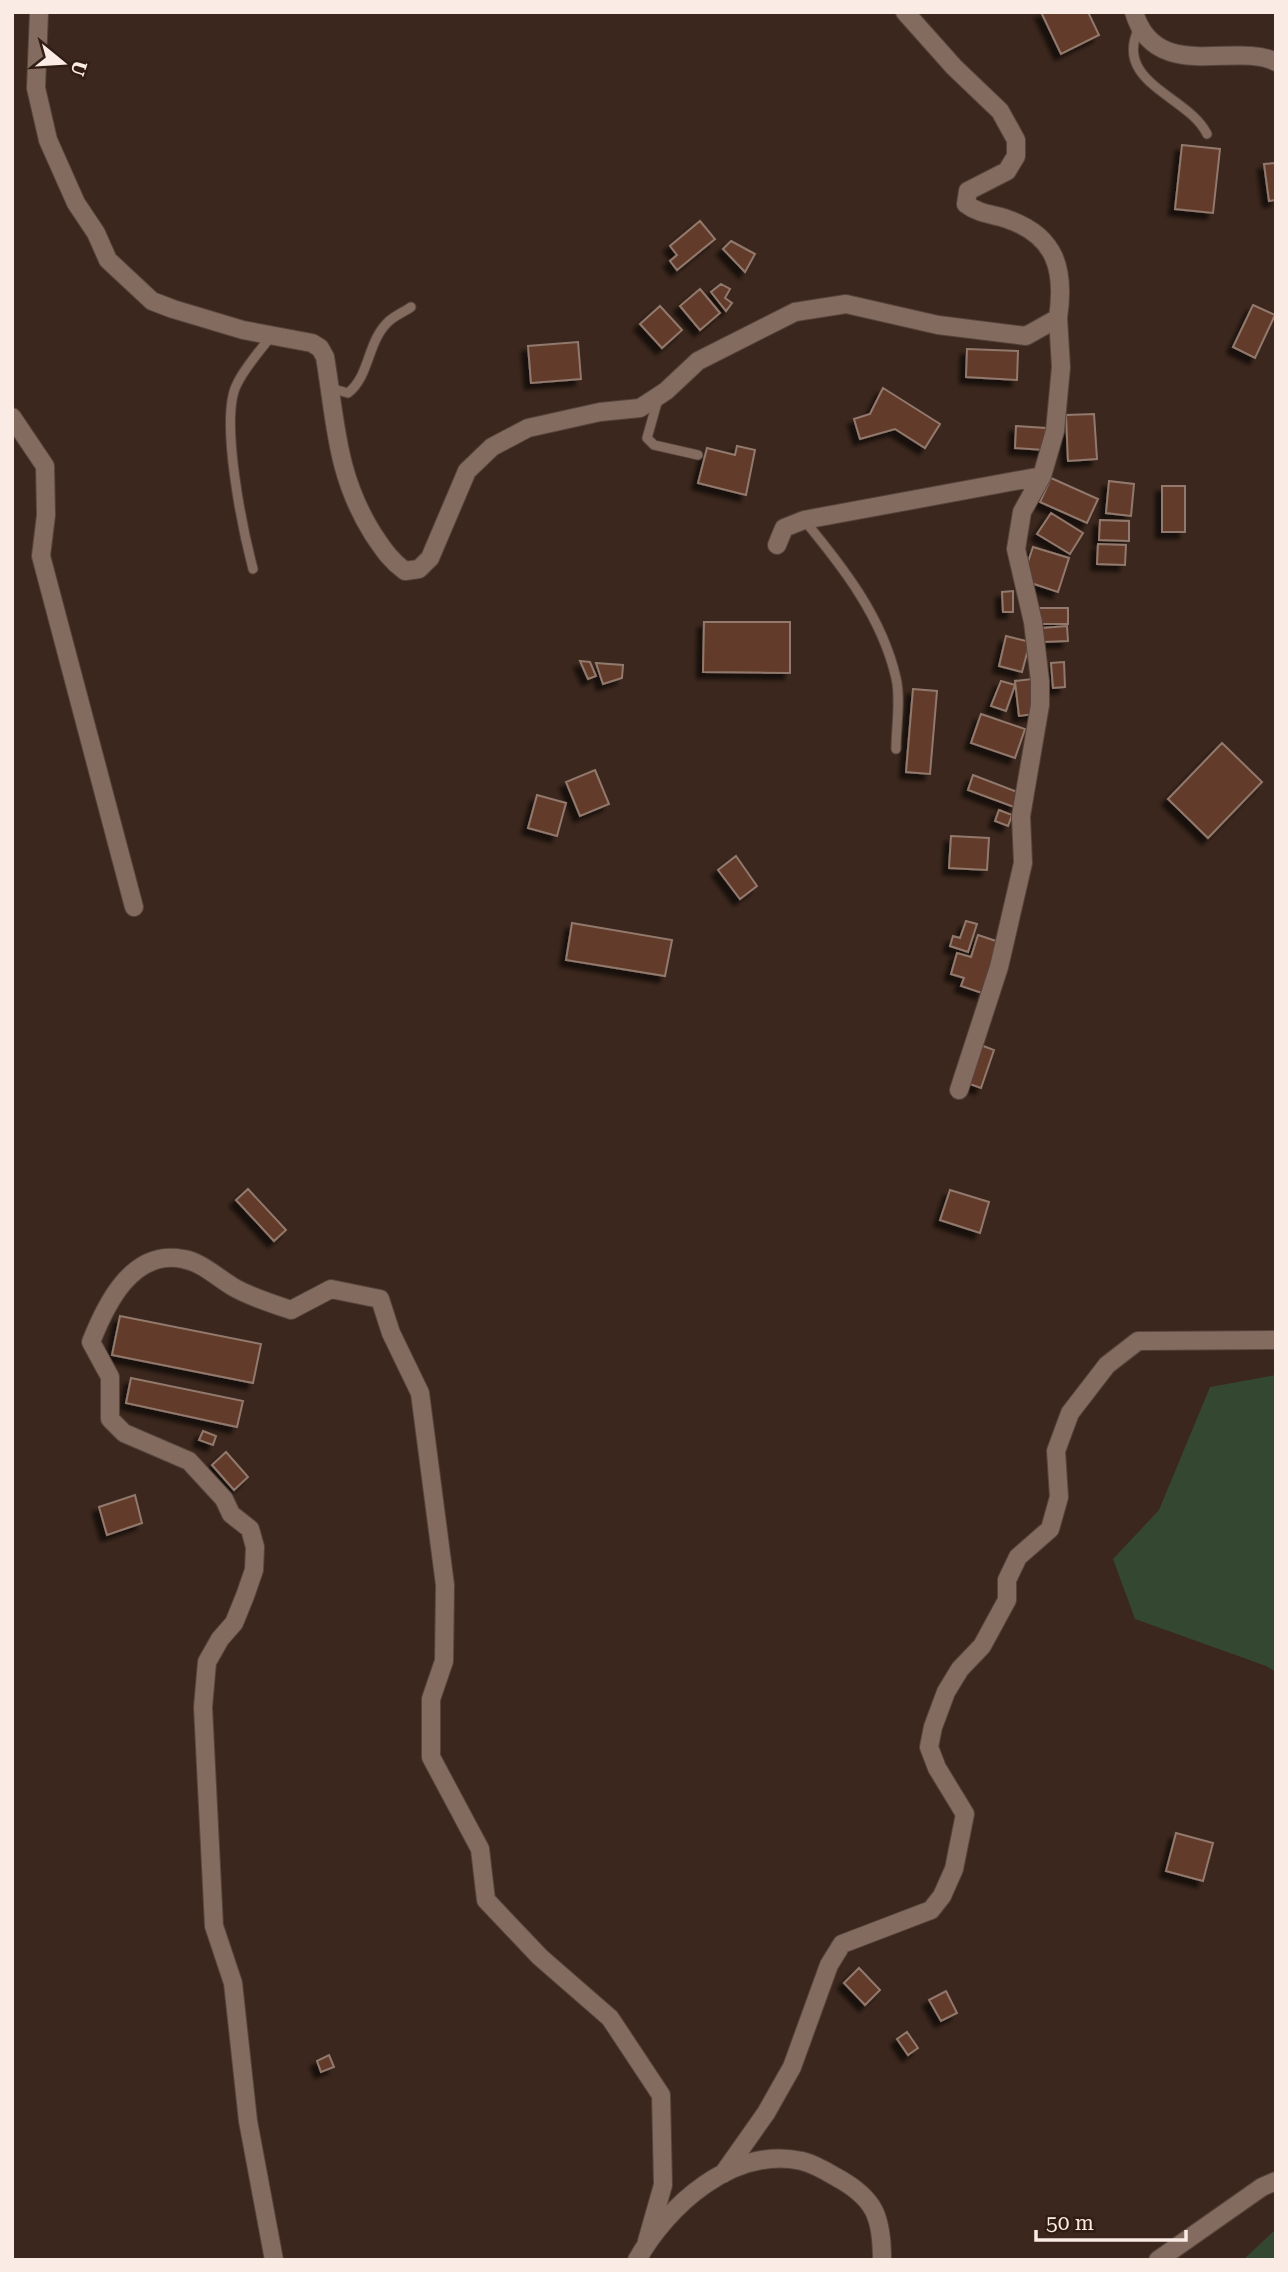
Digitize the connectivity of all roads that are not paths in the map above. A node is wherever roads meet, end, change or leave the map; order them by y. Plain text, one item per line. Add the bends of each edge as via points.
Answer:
1 (39, 12) edge
2 (905, 12) edge
3 (1136, 20) edge
4 (1276, 62) edge
5 (1207, 134) dead end
6 (411, 307) dead end
7 (1058, 318) junction
8 (271, 336) junction
9 (330, 388) junction
10 (659, 397) junction
11 (12, 417) edge
12 (698, 455) dead end
13 (1042, 476) junction
14 (804, 520) junction
15 (777, 545) dead end
16 (253, 569) dead end
17 (896, 749) dead end
18 (134, 907) dead end
19 (958, 1090) dead end
20 (1276, 1340) edge
21 (723, 2174) junction
22 (1276, 2180) edge
23 (647, 2241) junction
24 (274, 2260) edge
25 (637, 2260) edge
26 (882, 2260) edge
27 (1158, 2260) edge

1 - 8 street via 36,88 48,140 108,260 152,300 204,320
2 - 7 street via 1011,127 1016,156 1007,171 968,191 966,204 1039,236 1061,271
3 - 4 street via 1167,51 1177,54
3 - 5 lane via 1133,52 1141,75 1199,118
6 - 9 lane via 388,322 379,335 356,387 348,393
7 - 10 street via 1026,336 830,304 795,313 698,361
7 - 13 street via 1060,402
8 - 9 street via 320,348
8 - 16 lane via 236,385 232,413 236,498
9 - 10 street via 343,474 368,526 391,561 405,570 419,569 430,558 467,471 492,447 528,428 640,408
10 - 12 lane via 647,438 654,445
11 - 18 street via 45,466 41,556
13 - 14 street
13 - 19 street via 1022,512 1016,549 1033,622 1040,681 1021,816 1023,863 999,967
14 - 15 street via 784,528
14 - 17 lane via 841,565 876,622 897,680
20 - 21 street via 1138,1341 1107,1365 1070,1413 1056,1451 1059,1497 1049,1530 1018,1557 1007,1580 1007,1600 982,1646 946,1692 933,1727 929,1747 965,1814 954,1869 942,1896 930,1910 842,1944 829,1965 792,2067
21 - 23 street via 692,2192
21 - 26 street via 756,2163 802,2161 849,2184 872,2203 882,2230
22 - 27 street
23 - 24 street via 663,2185 661,2095 610,2018 540,1957 486,1900 480,1849 431,1757 431,1699 444,1661 445,1585 420,1393 380,1299 331,1289 291,1310 237,1289 185,1259 169,1258 142,1267 122,1282 106,1303 91,1342 110,1377 110,1419 124,1433 189,1461 224,1499 231,1514 250,1529 255,1547 254,1570 238,1614 207,1662 203,1707 214,1926 233,1983 248,2121
23 - 25 street

